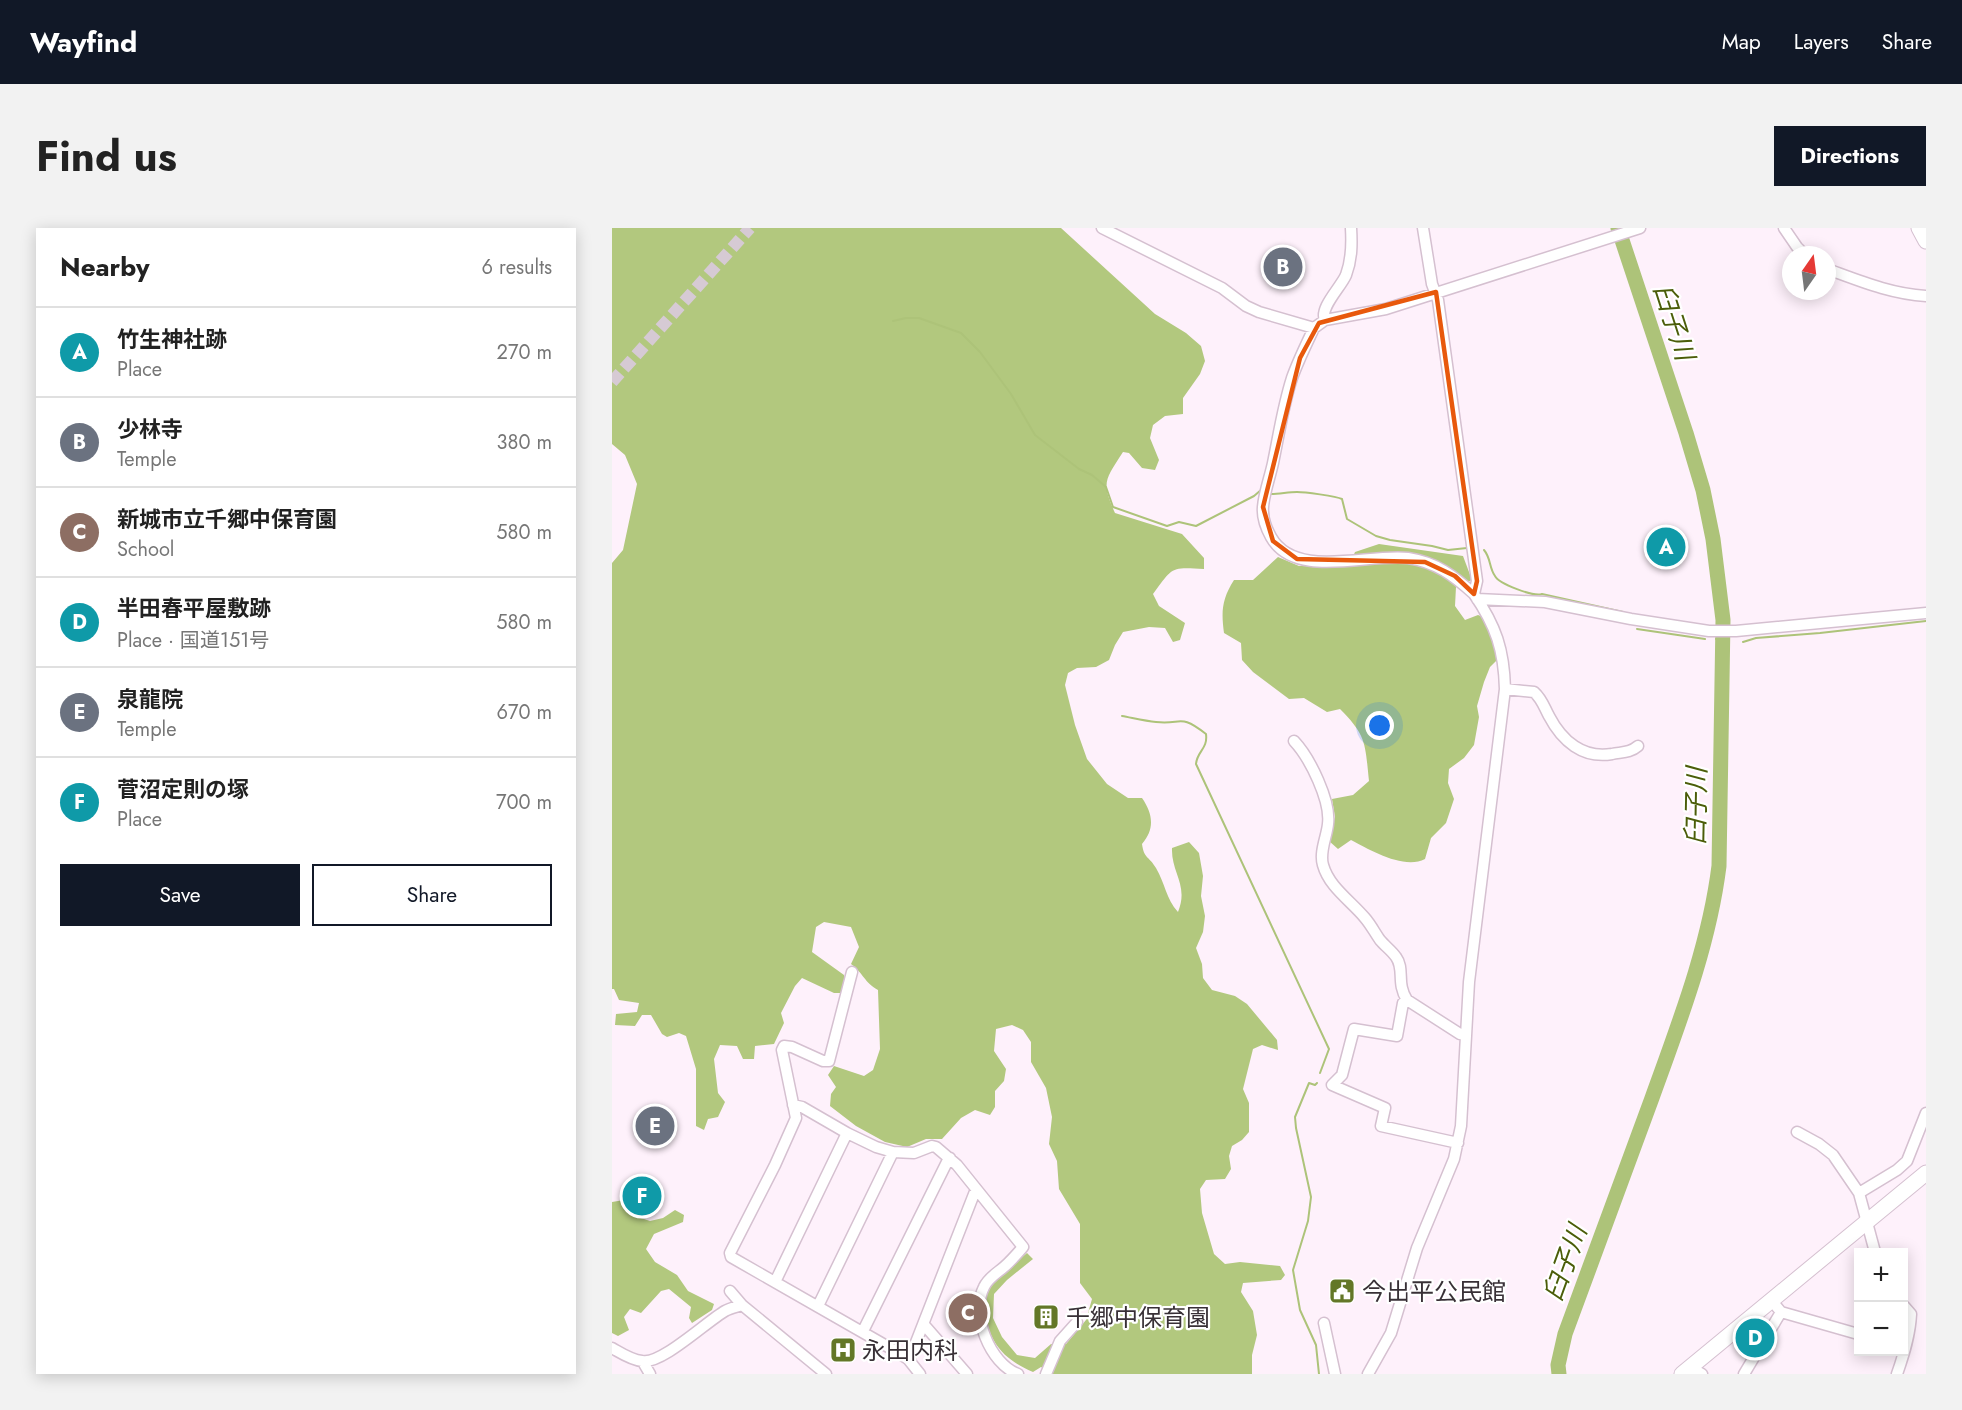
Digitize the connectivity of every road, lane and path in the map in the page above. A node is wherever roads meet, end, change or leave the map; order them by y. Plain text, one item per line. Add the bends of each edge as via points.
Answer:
1 (1102, 228) edge
2 (1351, 228) edge
3 (1423, 228) edge
4 (1640, 228) edge
5 (1784, 228) edge
6 (1919, 228) edge
7 (1926, 241) edge
8 (1796, 246) edge
9 (1836, 272) edge
10 (1436, 292) junction
11 (1926, 296) edge
12 (1325, 320) junction
13 (1314, 328) junction
14 (1476, 596) junction
15 (1926, 613) edge
16 (1505, 689) junction
17 (1294, 741) dead end
18 (1638, 746) dead end
19 (852, 972) dead end
20 (1407, 1000) junction
21 (1465, 1035) junction
22 (793, 1105) junction
23 (1926, 1113) edge
24 (1797, 1132) dead end
25 (847, 1133) junction
26 (1458, 1143) junction
27 (892, 1152) junction
28 (950, 1158) junction
29 (1926, 1173) edge
30 (977, 1190) junction
31 (1859, 1193) junction
32 (1868, 1222) junction
33 (1874, 1248) edge
34 (775, 1282) junction
35 (730, 1291) dead end
36 (742, 1305) junction
37 (818, 1306) junction
38 (1776, 1306) junction
39 (1908, 1311) edge
40 (1077, 1322) dead end
41 (1324, 1323) dead end
42 (923, 1326) junction
43 (1908, 1330) edge
44 (863, 1331) junction
45 (1854, 1333) edge
46 (612, 1348) edge
47 (1902, 1356) edge
48 (908, 1359) junction
49 (642, 1362) junction
50 (1691, 1372) edge
51 (1011, 1373) edge
52 (650, 1374) edge
53 (826, 1374) edge
54 (920, 1374) edge
55 (967, 1374) edge
56 (1047, 1374) edge
57 (1335, 1374) edge
58 (1368, 1374) edge
59 (1744, 1374) edge
60 (1896, 1374) edge

1 - 13 street via 1195,273 1246,306
2 - 12 street via 1351,259 1324,310
3 - 10 street
4 - 10 street
5 - 8 street
6 - 7 highway
9 - 11 street via 1876,288
10 - 12 street via 1386,309
10 - 14 street
12 - 13 street
13 - 14 street via 1292,378 1263,507 1265,527 1273,541 1285,554 1315,562 1407,558 1425,562 1455,576
14 - 15 street via 1545,602 1714,631
14 - 16 street via 1490,616 1501,650
16 - 18 street via 1534,693 1554,726 1578,750 1606,755 1632,751
16 - 21 street
17 - 20 street via 1325,800 1329,821 1323,866 1338,890 1397,958 1399,982
19 - 22 street via 829,1061 792,1047 784,1046 782,1050
20 - 21 street
20 - 26 street via 1403,1003 1397,1036 1354,1029 1342,1075 1332,1085 1385,1108 1381,1126
21 - 26 street
22 - 25 street
22 - 34 street via 796,1118 730,1253
23 - 31 street via 1907,1161
24 - 31 street via 1833,1155
25 - 27 street
25 - 34 street
26 - 58 street via 1391,1333
27 - 28 street via 914,1153 932,1146
27 - 37 street
28 - 30 street
28 - 44 street
29 - 32 highway
30 - 42 street
30 - 51 street via 1023,1247 988,1280 978,1306 986,1339
31 - 32 street
32 - 33 street
32 - 38 highway
34 - 37 street
35 - 36 street
36 - 49 street via 722,1313 663,1356
36 - 53 street
37 - 44 street
38 - 45 street
38 - 50 highway
38 - 59 street
39 - 43 street via 1911,1314
40 - 56 street via 1060,1341
41 - 57 street
42 - 48 street
42 - 55 street
44 - 48 street
46 - 49 street
47 - 60 street
48 - 54 street
49 - 52 street

